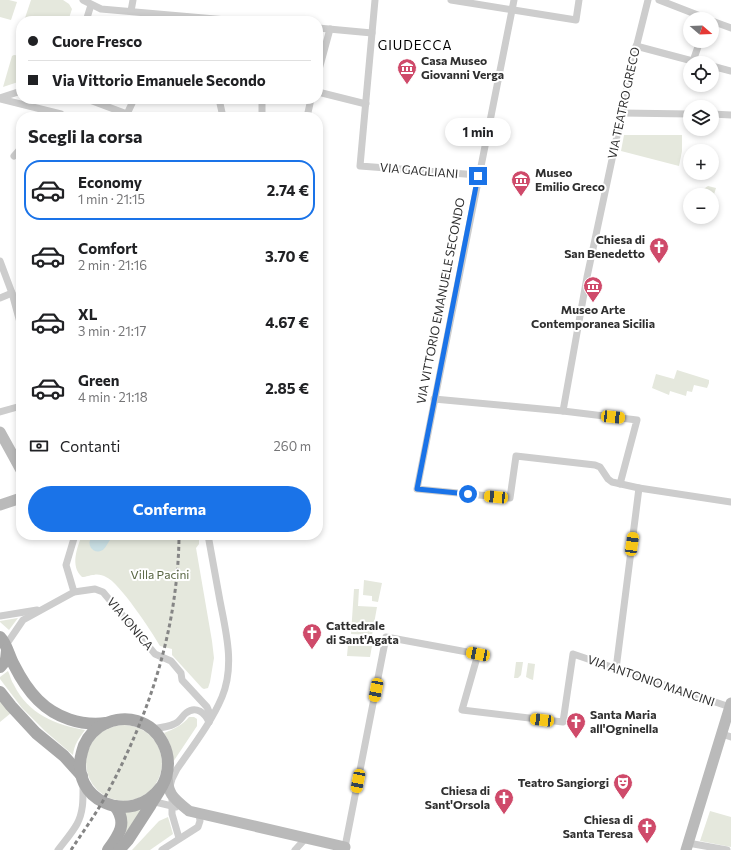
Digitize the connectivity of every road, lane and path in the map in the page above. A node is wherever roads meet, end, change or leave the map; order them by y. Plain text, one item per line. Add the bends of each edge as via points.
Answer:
1 (83, 0) edge
2 (133, 0) edge
3 (375, 0) edge
4 (451, 0) edge
5 (514, 0) edge
6 (579, 0) edge
7 (648, 0) edge
8 (659, 0) edge
9 (91, 4) junction
10 (512, 10) junction
11 (131, 11) junction
12 (690, 12) edge
13 (87, 16) edge
14 (176, 16) edge
15 (719, 24) edge
16 (323, 28) edge
17 (731, 28) edge
18 (330, 29) junction
19 (372, 33) junction
20 (636, 46) junction
21 (323, 55) edge
22 (683, 58) edge
23 (719, 68) edge
24 (731, 71) edge
25 (16, 93) edge
26 (323, 93) edge
27 (0, 99) edge
28 (16, 103) edge
29 (20, 104) edge
30 (100, 104) edge
31 (366, 104) junction
32 (53, 112) edge
33 (120, 112) edge
34 (622, 113) junction
35 (683, 114) edge
36 (719, 114) edge
37 (731, 115) edge
38 (16, 154) edge
39 (14, 156) dead end
40 (478, 176) junction
41 (0, 260) edge
42 (12, 293) junction
43 (0, 298) edge
44 (16, 308) edge
45 (434, 399) junction
46 (16, 407) edge
47 (563, 411) junction
48 (0, 412) edge
49 (0, 432) edge
50 (16, 461) edge
51 (620, 484) junction
52 (639, 488) junction
53 (16, 500) edge
54 (728, 501) edge
55 (0, 505) edge
56 (74, 540) edge
57 (209, 540) edge
58 (74, 592) junction
59 (42, 609) junction
60 (0, 616) edge
61 (3, 642) edge
62 (0, 667) edge
63 (616, 669) junction
64 (0, 692) edge
65 (730, 709) edge
66 (209, 722) junction
67 (106, 723) junction
68 (152, 729) junction
69 (726, 736) edge
70 (82, 777) junction
71 (169, 785) junction
72 (150, 801) junction
73 (115, 806) junction
74 (194, 812) junction
75 (179, 838) junction
76 (306, 838) junction
77 (687, 846) edge
78 (345, 849) edge
79 (58, 850) edge
80 (108, 850) edge
81 (119, 850) edge
82 (162, 850) edge
83 (295, 850) edge
84 (726, 850) edge

1 - 9 street
2 - 11 street
3 - 19 street
4 - 10 street
5 - 10 street, VIA VITTORIO EMANUELE SECONDO
6 - 10 street via 576,20
7 - 20 street, VIA TEATRO GRECO
8 - 12 street
9 - 11 street via 101,9
9 - 13 street
10 - 40 street, VIA VITTORIO EMANUELE SECONDO
11 - 14 street
15 - 17 street
16 - 18 street
18 - 19 street
18 - 21 street
19 - 31 street
20 - 22 street
20 - 34 street, VIA TEATRO GRECO
23 - 24 street
25 - 27 street
26 - 31 street
27 - 28 street
29 - 32 street
30 - 33 street
31 - 40 street, VIA GAGLIANI via 360,166
34 - 35 street
34 - 47 street, VIA TEATRO GRECO via 587,277
36 - 37 street
38 - 39 street
40 - 45 street, VIA VITTORIO EMANUELE SECONDO
41 - 42 street
42 - 43 street
42 - 44 street
45 - 47 street
45 - 51 street, VIA VITTORIO EMANUELE SECONDO via 417,489 510,498 516,456 596,465 608,479
46 - 48 street
47 - 51 street via 637,420
49 - 50 main road
51 - 52 street
52 - 54 street
52 - 63 street
53 - 55 main road
56 - 58 street via 66,565
57 - 66 street via 229,662 222,696
58 - 59 street, VIA IONICA
58 - 66 street, VIA IONICA via 94,588 103,592 155,654 171,661 181,673 182,680 207,707 210,714
59 - 60 street
59 - 61 street, VIA IONICA via 22,620
61 - 62 main road via 6,660
61 - 67 main road via 25,684 44,705 59,715 80,723
63 - 65 street, VIA ANTONIO MANCINI
63 - 78 street, VIA ANTONIO MANCINI via 573,654 563,722 462,710 478,654 386,637
64 - 70 main road via 36,733 64,756
65 - 69 main road
66 - 68 street via 201,711 195,710 185,713 176,724
66 - 71 street
67 - 68 main road via 130,720
67 - 70 main road via 94,732 83,748 80,757
68 - 71 main road via 159,736 167,754
69 - 77 main road
70 - 73 main road via 98,800
70 - 79 street via 81,815
71 - 72 street
71 - 72 main road
71 - 74 main road
71 - 75 street via 172,814
72 - 73 main road via 129,807
72 - 81 main road via 128,840
73 - 80 main road via 122,818 122,824 118,836
74 - 75 street via 200,821 198,827
74 - 76 main road
75 - 82 street
76 - 78 main road
76 - 83 street
77 - 84 street

